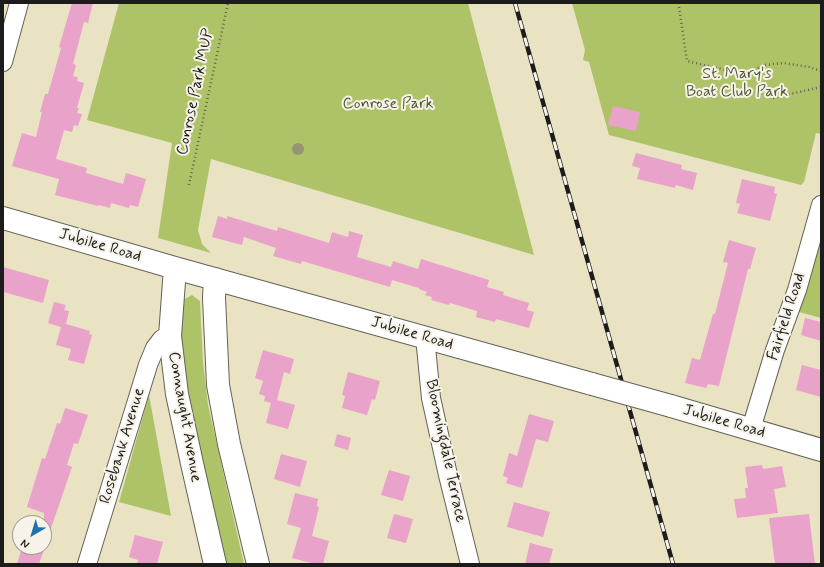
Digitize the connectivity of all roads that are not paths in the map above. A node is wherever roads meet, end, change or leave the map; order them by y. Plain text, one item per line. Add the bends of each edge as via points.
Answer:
1 (19, 3) edge
2 (3, 62) edge
3 (821, 205) edge
4 (3, 218) edge
5 (175, 268) junction
6 (215, 279) junction
7 (170, 336) junction
8 (425, 337) junction
9 (751, 429) junction
10 (821, 450) edge
11 (87, 564) edge
12 (215, 564) edge
13 (258, 564) edge
14 (470, 564) edge

1 - 2 street
3 - 9 street, Fairfield Road via 797,290 775,350
4 - 5 main road, Jubilee Road
5 - 6 main road, Jubilee Road
5 - 7 main road, Connaught Avenue
6 - 8 main road, Jubilee Road
6 - 13 main road via 218,385 229,444
7 - 11 street, Rosebank Avenue via 162,339 155,348 148,365
7 - 12 main road, Connaught Avenue via 177,394
8 - 9 main road, Jubilee Road, bridge
8 - 14 street, Bloomingdale Terrace via 431,398
9 - 10 main road, Jubilee Road

